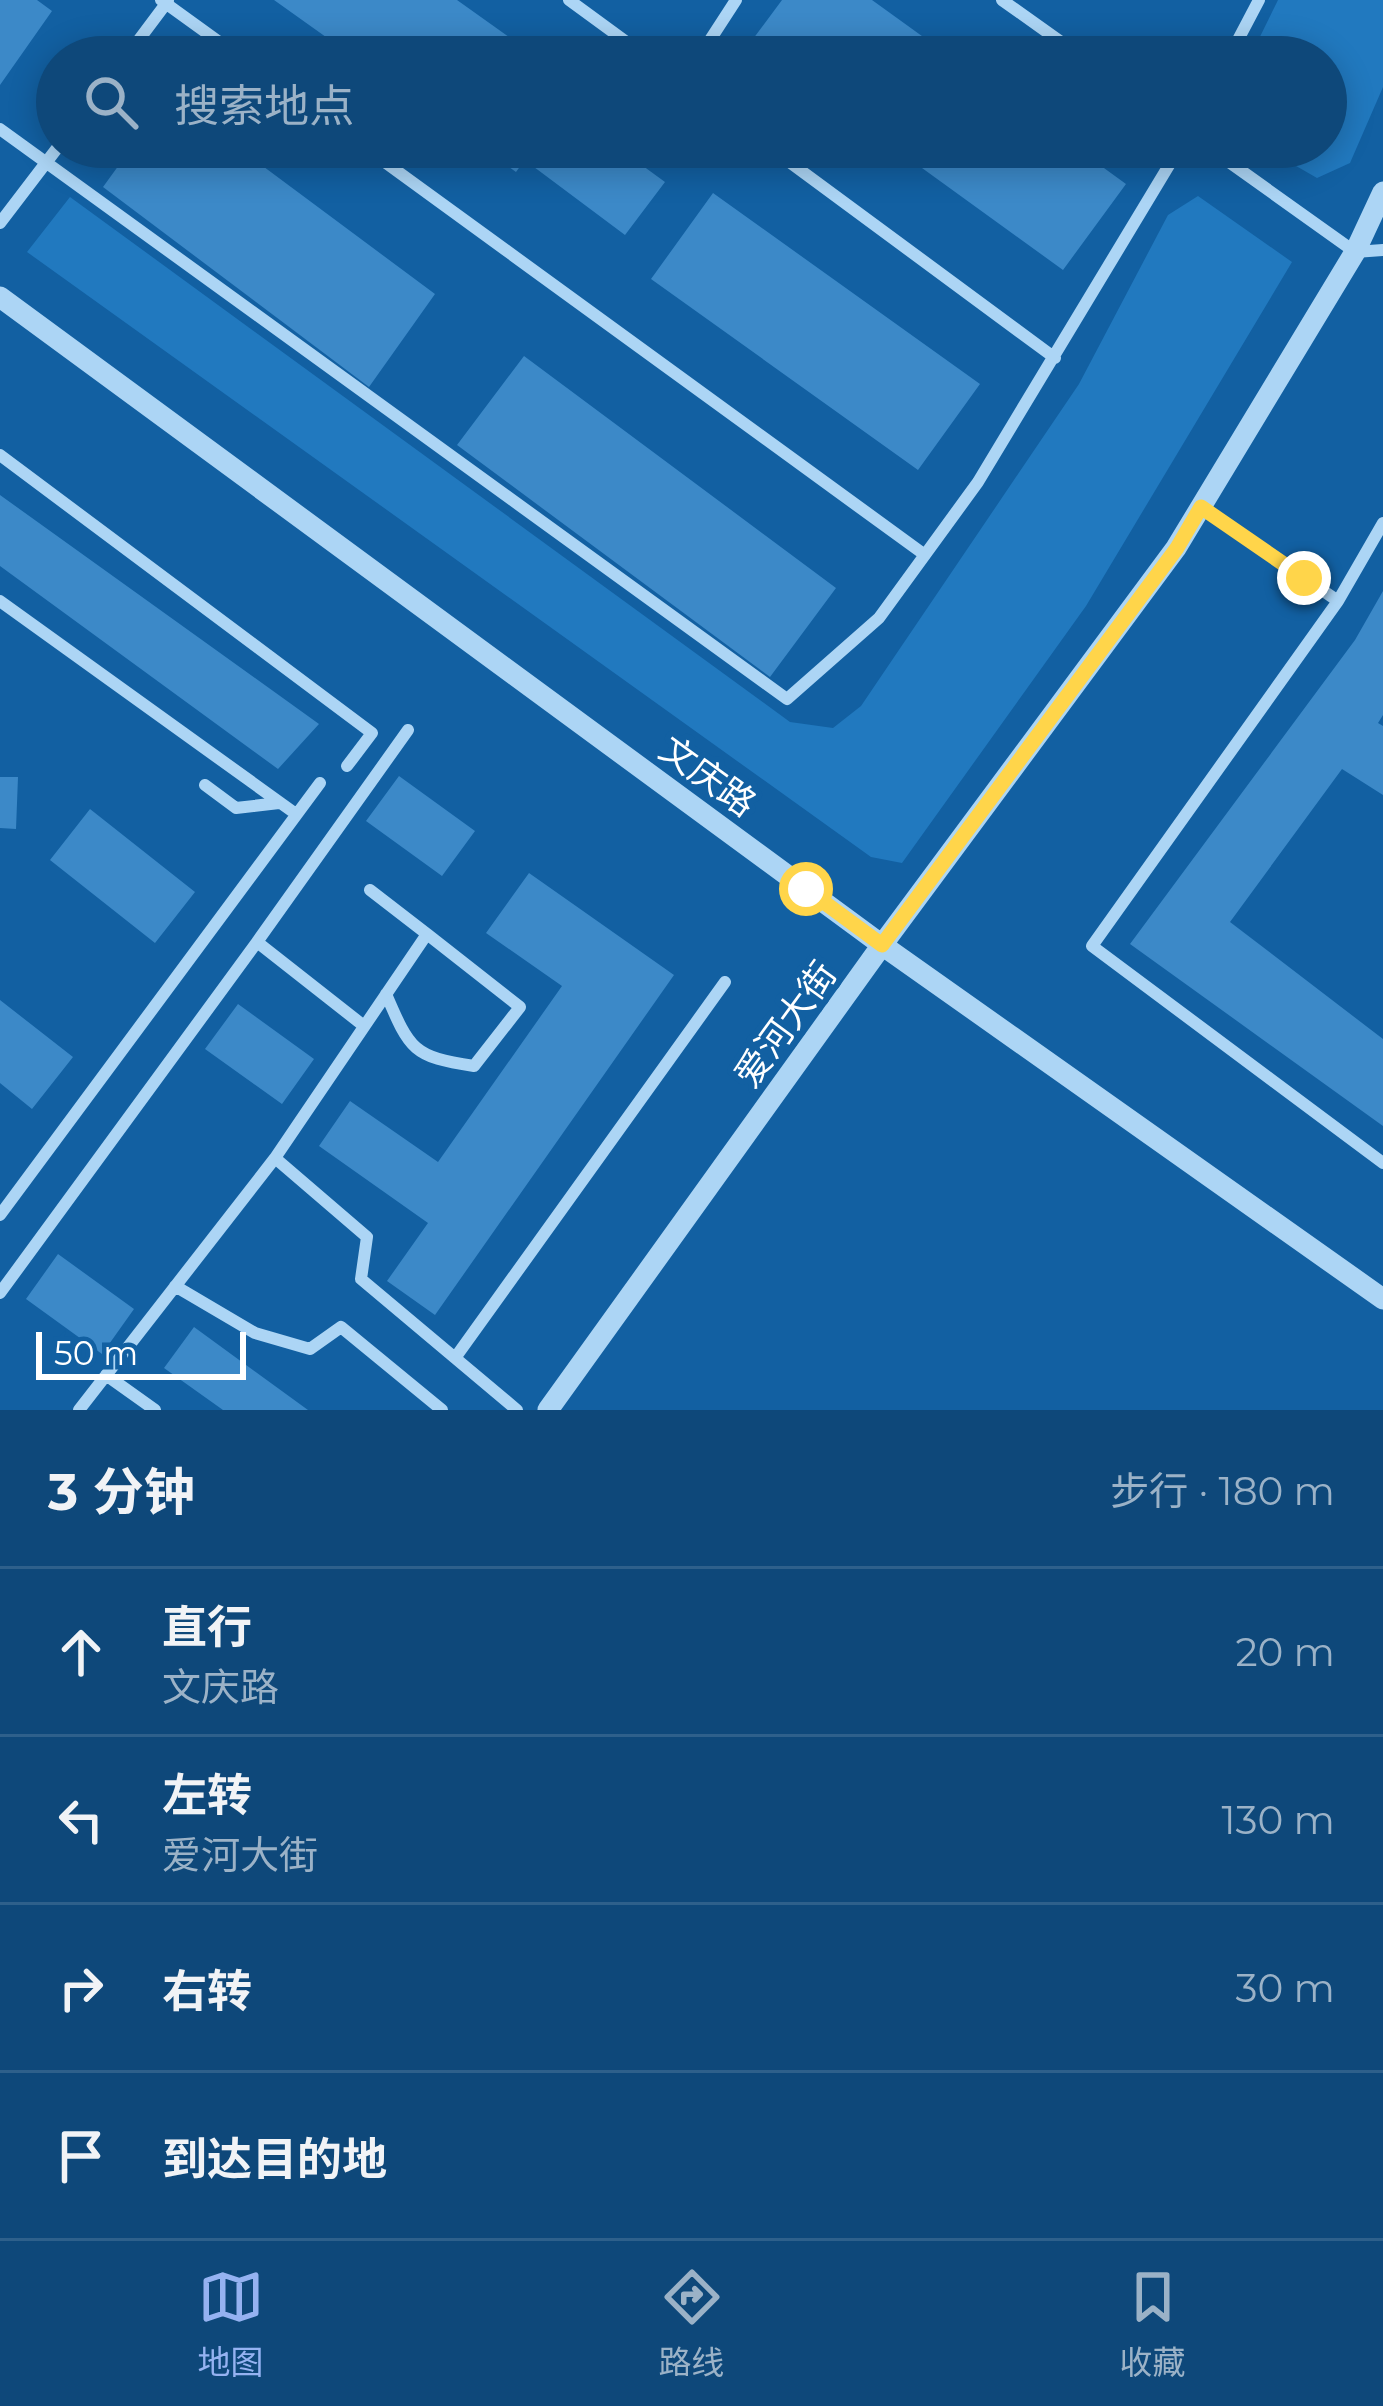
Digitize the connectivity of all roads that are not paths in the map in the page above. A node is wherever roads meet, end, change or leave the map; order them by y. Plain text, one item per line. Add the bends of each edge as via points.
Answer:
1 (569, 0) edge
2 (736, 0) edge
3 (1002, 0) edge
4 (1259, 0) edge
5 (166, 1) edge
6 (141, 36) edge
7 (212, 36) edge
8 (618, 36) edge
9 (713, 36) edge
10 (1053, 36) edge
11 (1240, 36) edge
12 (0, 129) edge
13 (36, 156) edge
14 (42, 168) edge
15 (53, 168) edge
16 (393, 168) edge
17 (797, 168) edge
18 (1167, 168) edge
19 (1237, 168) edge
20 (1383, 192) edge
21 (0, 223) edge
22 (1383, 250) edge
23 (1354, 252) junction
24 (0, 297) edge
25 (1054, 358) junction
26 (0, 455) edge
27 (1201, 507) junction
28 (1383, 523) edge
29 (925, 555) junction
30 (0, 601) edge
31 (1338, 601) junction
32 (408, 730) dead end
33 (347, 766) dead end
34 (320, 783) dead end
35 (205, 785) dead end
36 (280, 802) junction
37 (296, 814) junction
38 (370, 890) dead end
39 (427, 934) junction
40 (257, 941) junction
41 (882, 945) junction
42 (725, 982) dead end
43 (386, 994) junction
44 (364, 1026) junction
45 (275, 1158) junction
46 (1383, 1163) edge
47 (0, 1215) edge
48 (176, 1286) junction
49 (0, 1293) edge
50 (1383, 1299) edge
51 (455, 1358) junction
52 (106, 1376) junction
53 (425, 1396) junction
54 (79, 1410) edge
55 (155, 1410) edge
56 (415, 1410) edge
57 (442, 1410) edge
58 (517, 1410) edge
59 (548, 1410) edge

1 - 8 street
2 - 9 street
3 - 10 street
4 - 11 street
5 - 6 street
5 - 7 street
12 - 13 street
14 - 21 street
15 - 29 street via 787,699 879,618
16 - 29 street
17 - 25 street
18 - 25 street
19 - 23 street
20 - 23 street, 爱河大街
22 - 23 street
23 - 27 street, 爱河大街
24 - 41 street, 文庆路
25 - 29 street
26 - 33 street via 372,733
27 - 31 street
27 - 41 street, 爱河大街
28 - 31 street
30 - 36 street
31 - 46 street via 1092,946
32 - 40 street
34 - 37 street
35 - 36 street via 236,808
36 - 37 street
37 - 47 street
38 - 39 street
39 - 43 street
39 - 43 street via 520,1007 474,1066 427,1060 404,1035
40 - 44 street
40 - 49 street
41 - 50 street, 文庆路
41 - 59 street, 爱河大街
42 - 51 street
43 - 44 street
44 - 45 street
45 - 48 street
45 - 51 street via 368,1237 361,1280
48 - 52 street
48 - 53 street via 255,1333 310,1349 341,1328
51 - 58 street
52 - 54 street
52 - 55 street
53 - 56 street
53 - 57 street

